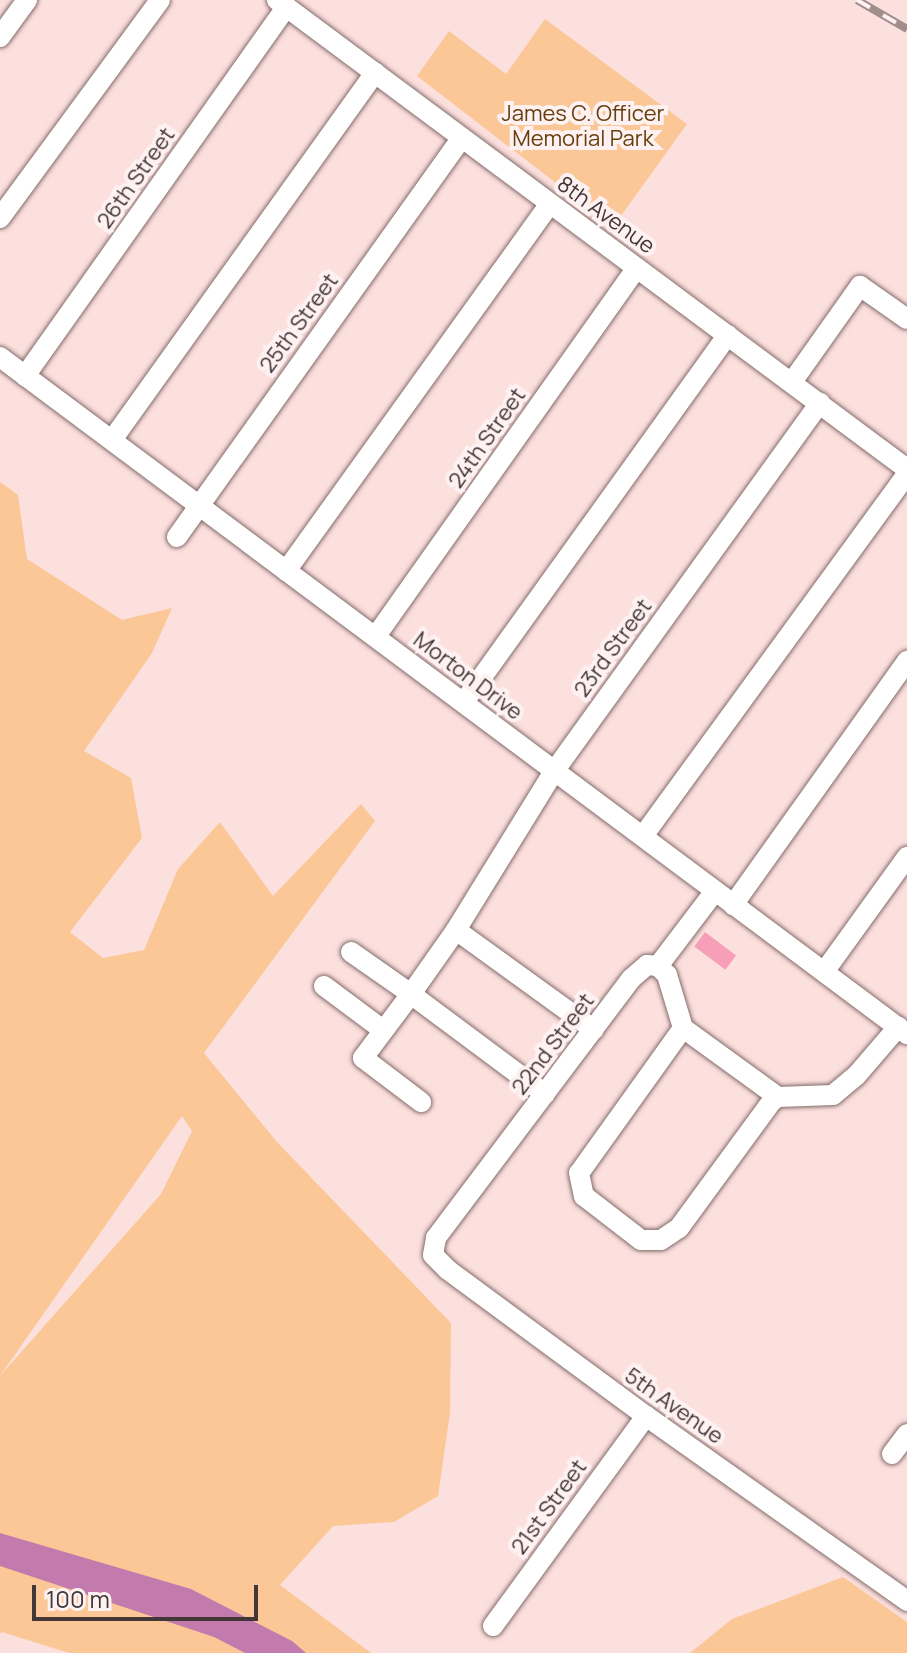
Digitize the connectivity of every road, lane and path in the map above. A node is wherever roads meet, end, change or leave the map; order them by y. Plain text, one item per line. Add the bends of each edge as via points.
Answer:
1 (27, 0) edge
2 (160, 0) edge
3 (282, 4) edge
4 (0, 37) edge
5 (375, 73) junction
6 (462, 138) junction
7 (550, 204) junction
8 (0, 218) edge
9 (637, 268) junction
10 (907, 319) edge
11 (728, 335) junction
12 (0, 357) edge
13 (25, 376) junction
14 (792, 382) junction
15 (820, 402) junction
16 (112, 440) junction
17 (907, 471) edge
18 (197, 505) junction
19 (177, 537) dead end
20 (286, 571) junction
21 (376, 636) junction
22 (907, 661) edge
23 (464, 702) junction
24 (555, 770) junction
25 (643, 836) junction
26 (907, 857) edge
27 (715, 891) junction
28 (733, 905) junction
29 (456, 930) junction
30 (351, 952) dead end
31 (658, 966) junction
32 (824, 972) junction
33 (324, 986) dead end
34 (411, 994) junction
35 (683, 1028) junction
36 (383, 1030) junction
37 (594, 1030) junction
38 (902, 1031) edge
39 (545, 1094) junction
40 (778, 1097) junction
41 (421, 1102) dead end
42 (436, 1238) joint
43 (646, 1416) junction
44 (907, 1434) edge
45 (892, 1454) dead end
46 (907, 1601) edge
47 (493, 1626) dead end

1 - 4 street
2 - 8 street
3 - 5 street, 8th Avenue
3 - 13 street, 26th Street
5 - 6 street, 8th Avenue
5 - 16 street
6 - 7 street, 8th Avenue
6 - 18 street, 25th Street
7 - 9 street, 8th Avenue
7 - 20 street
9 - 11 street, 8th Avenue
9 - 21 street, 24th Street
10 - 14 street via 860,286
11 - 14 street, 8th Avenue
11 - 23 street
12 - 13 street, Morton Drive
13 - 16 street, Morton Drive
14 - 15 street, 8th Avenue
15 - 17 street, 8th Avenue
15 - 24 street, 23rd Street
16 - 18 street, Morton Drive
17 - 25 street
18 - 19 street, 25th Street
18 - 20 street, Morton Drive
20 - 21 street, Morton Drive
21 - 23 street, Morton Drive
22 - 28 street
23 - 24 street, Morton Drive
24 - 25 street, Morton Drive
24 - 29 street, 23rd Street
25 - 27 street, Morton Drive
26 - 32 street
27 - 28 street, Morton Drive
27 - 31 street, 22nd Street
28 - 32 street, Morton Drive
29 - 34 street, 23rd Street
29 - 37 street
30 - 34 street
31 - 35 street via 667,975
31 - 37 street, 22nd Street via 640,971
32 - 38 street, Morton Drive
33 - 36 street
34 - 36 street, 23rd Street
34 - 39 street
35 - 40 street
35 - 40 street via 579,1173 584,1196 608,1217 641,1240 652,1243 671,1235
36 - 41 street, 23rd Street via 363,1058
37 - 39 street, 22nd Street
38 - 40 street via 833,1095
39 - 42 street, 22nd Street
42 - 43 street, 5th Avenue via 433,1255 448,1270
43 - 46 street, 5th Avenue
43 - 47 street, 21st Street
44 - 45 street

